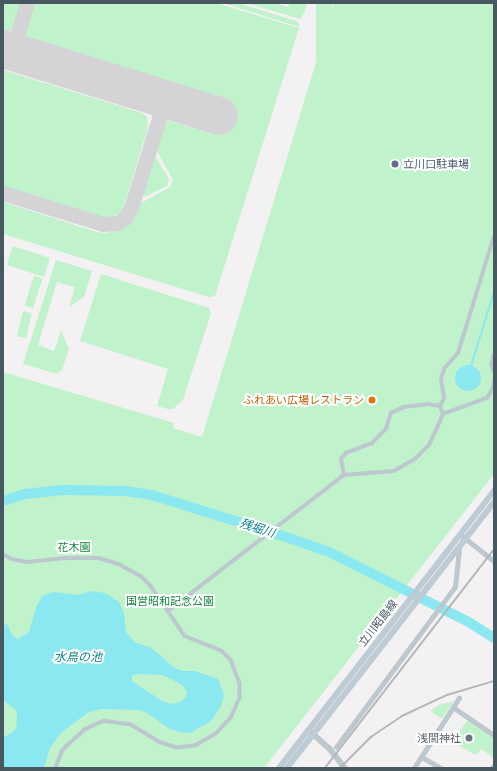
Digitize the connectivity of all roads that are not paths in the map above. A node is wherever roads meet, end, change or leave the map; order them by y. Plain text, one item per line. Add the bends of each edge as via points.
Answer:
1 (494, 236) edge
2 (494, 355) edge
3 (494, 372) edge
4 (494, 381) edge
5 (440, 406) junction
6 (443, 414) junction
7 (344, 475) junction
8 (494, 491) edge
9 (494, 502) edge
10 (460, 534) junction
11 (466, 538) junction
12 (459, 548) junction
13 (3, 554) edge
14 (494, 561) edge
15 (168, 611) junction
16 (459, 698) dead end
17 (453, 707) junction
18 (308, 730) junction
19 (314, 734) junction
20 (494, 735) edge
21 (336, 747) dead end
22 (422, 756) junction
23 (56, 768) edge
24 (278, 768) edge
25 (288, 768) edge
26 (345, 768) edge
27 (414, 768) edge
28 (441, 768) edge

1 - 5 street via 458,353 444,369 441,379 444,398
2 - 3 street
4 - 6 street via 487,398
5 - 6 street
5 - 7 street via 428,404 404,407 391,413 386,429 372,443 346,453 341,459
6 - 7 street via 429,444 415,459 394,471
7 - 15 street
8 - 10 main road, 立川昭島線
9 - 11 main road, 立川昭島線
10 - 11 street
10 - 18 main road, 立川昭島線
11 - 12 main road, 立川昭島線
11 - 14 street
12 - 19 main road, 立川昭島線
12 - 21 street via 455,587
13 - 15 street via 27,562 99,558 119,564 141,576
15 - 23 street via 185,636 222,651 231,660 240,683 240,698 231,718 216,734 195,746 177,748 160,742 131,725 104,721 85,730 67,746
16 - 17 street
17 - 20 street
17 - 22 street
18 - 19 street
18 - 24 main road, 立川昭島線
19 - 25 main road, 立川昭島線
19 - 26 street
22 - 27 street
22 - 28 street

